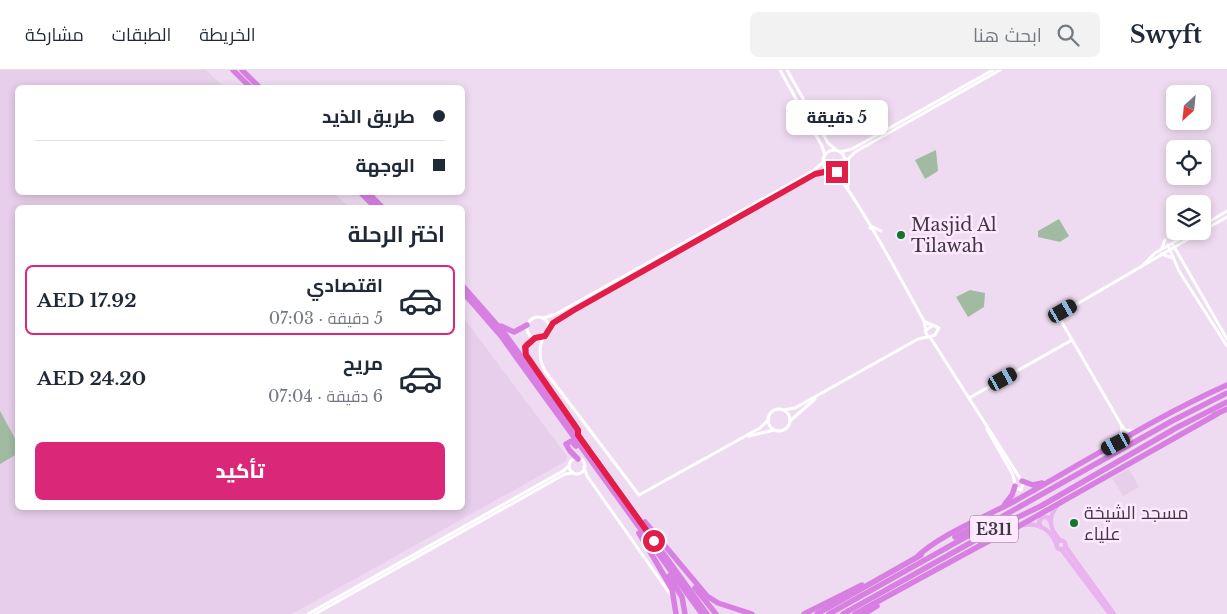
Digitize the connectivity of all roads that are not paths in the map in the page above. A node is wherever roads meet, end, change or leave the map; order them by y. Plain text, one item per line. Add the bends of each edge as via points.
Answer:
1 (233, 70) edge
2 (238, 70) edge
3 (242, 70) edge
4 (780, 70) edge
5 (787, 70) edge
6 (993, 70) edge
7 (1000, 70) edge
8 (248, 85) edge
9 (255, 85) edge
10 (255, 85) edge
11 (838, 151) junction
12 (824, 156) junction
13 (823, 162) junction
14 (845, 164) junction
15 (829, 171) junction
16 (833, 172) junction
17 (363, 195) edge
18 (370, 195) edge
19 (854, 201) junction
20 (373, 205) edge
21 (380, 205) edge
22 (1227, 211) edge
23 (1227, 217) edge
24 (1211, 221) edge
25 (1211, 226) edge
26 (870, 228) junction
27 (881, 231) dead end
28 (1182, 240) edge
29 (1183, 240) edge
30 (1179, 242) junction
31 (1171, 246) junction
32 (1162, 248) junction
33 (1160, 254) junction
34 (1178, 254) junction
35 (1173, 258) junction
36 (1140, 268) junction
37 (465, 288) edge
38 (465, 294) edge
39 (488, 313) junction
40 (543, 318) junction
41 (924, 322) junction
42 (527, 325) junction
43 (933, 325) junction
44 (548, 328) junction
45 (926, 330) junction
46 (937, 333) junction
47 (544, 337) junction
48 (929, 337) junction
49 (535, 338) junction
50 (918, 339) junction
51 (1227, 339) edge
52 (1072, 340) junction
53 (540, 345) junction
54 (937, 346) junction
55 (1227, 346) edge
56 (1226, 385) edge
57 (1227, 393) edge
58 (816, 396) junction
59 (969, 398) junction
60 (1227, 402) edge
61 (1227, 409) edge
62 (784, 410) junction
63 (1217, 414) junction
64 (557, 415) junction
65 (769, 418) junction
66 (790, 421) junction
67 (1154, 422) junction
68 (1122, 426) junction
69 (987, 429) junction
70 (775, 430) junction
71 (578, 435) junction
72 (745, 436) junction
73 (1116, 444) junction
74 (1146, 445) junction
75 (578, 459) junction
76 (590, 461) junction
77 (570, 464) junction
78 (584, 467) junction
79 (573, 473) junction
80 (578, 474) junction
81 (1060, 476) junction
82 (589, 479) junction
83 (1022, 481) junction
84 (1015, 486) junction
85 (614, 489) junction
86 (1062, 502) junction
87 (1041, 506) junction
88 (1001, 512) junction
89 (1051, 522) junction
90 (1042, 527) junction
91 (1012, 530) junction
92 (1058, 541) junction
93 (663, 544) junction
94 (981, 545) junction
95 (1063, 548) junction
96 (653, 554) junction
97 (403, 563) junction
98 (889, 573) junction
99 (900, 590) junction
100 (1093, 590) junction
101 (1100, 595) junction
102 (308, 614) edge
103 (315, 614) edge
104 (672, 614) edge
105 (676, 614) edge
106 (685, 614) edge
107 (702, 614) edge
108 (707, 614) edge
109 (716, 614) edge
110 (752, 614) edge
111 (804, 614) edge
112 (816, 614) edge
113 (829, 614) edge
114 (843, 614) edge
115 (855, 614) edge
116 (864, 614) edge
117 (1110, 614) edge
118 (1114, 614) edge

1 - 8 highway
2 - 9 highway
3 - 10 highway
4 - 12 street via 822,146
5 - 11 street via 828,143
6 - 11 street via 854,148
7 - 14 street via 855,152
11 - 12 street
11 - 14 street
12 - 13 street
13 - 15 street
13 - 40 street via 795,181 556,314
14 - 16 street via 840,171
14 - 19 street via 848,187
15 - 16 street
15 - 44 street via 815,174 556,320
16 - 19 street via 841,178
17 - 20 highway
18 - 21 highway
19 - 26 street
22 - 24 street
23 - 25 street
26 - 27 street
26 - 41 street
28 - 30 street
29 - 30 street
30 - 31 street
30 - 32 street via 1167,239
30 - 34 street
31 - 32 street
31 - 33 street
31 - 34 street
31 - 35 street
32 - 36 street
33 - 35 street
33 - 36 street
34 - 51 street
35 - 55 street
36 - 52 street via 1061,312 1060,319
37 - 39 highway
38 - 64 highway via 492,325
39 - 42 highway via 511,332 519,332
39 - 71 highway
40 - 42 street via 534,317
40 - 44 street
41 - 43 street
41 - 45 street
42 - 49 street via 528,333
43 - 45 street
43 - 46 street via 939,328
44 - 47 street
45 - 48 street
45 - 50 street
46 - 48 street
46 - 54 street
47 - 49 street
47 - 53 street
48 - 50 street
48 - 54 street
49 - 53 street
49 - 71 highway via 527,344 526,355 578,430
50 - 58 street
52 - 59 street
52 - 68 street
53 - 72 street via 545,371 639,495
54 - 59 street
56 - 67 highway
57 - 88 highway, E311
58 - 62 street
58 - 66 street
59 - 69 street
60 - 74 highway, E311
61 - 63 highway
62 - 65 street via 774,411
62 - 66 street
63 - 74 highway
63 - 86 highway
64 - 76 highway
64 - 77 highway via 568,436 565,446
65 - 70 street
65 - 72 street
66 - 70 street via 785,429
67 - 68 street via 1133,431
67 - 73 highway
68 - 73 street via 1122,435
69 - 83 street
69 - 84 street via 1013,475
70 - 72 street
71 - 85 highway
73 - 81 highway
74 - 87 highway, E311
75 - 76 highway via 566,446 568,442 572,442
75 - 77 street
75 - 78 street
76 - 85 highway
77 - 79 street
77 - 97 street
78 - 80 street
78 - 82 street
79 - 80 street
79 - 97 street via 565,474
80 - 82 street
81 - 83 highway via 1036,485
81 - 88 highway
82 - 104 street via 668,588
83 - 84 street via 1022,490
84 - 88 highway
85 - 93 highway
85 - 96 highway
85 - 107 highway
85 - 108 highway
86 - 89 main road via 1053,512
86 - 91 highway
87 - 94 highway
87 - 114 highway, E311
88 - 98 highway via 928,548
88 - 113 highway, E311
89 - 90 main road via 1048,517 1042,517 1039,522
89 - 92 main road
90 - 91 main road via 1027,525
90 - 92 main road
91 - 94 highway
92 - 95 main road via 1064,542
92 - 95 main road via 1057,548
93 - 109 highway
93 - 110 highway via 707,596
94 - 99 highway
95 - 100 main road
95 - 101 main road
96 - 105 highway via 672,589
96 - 106 highway via 680,592
97 - 102 street
97 - 103 street
98 - 111 highway
98 - 112 highway
99 - 115 highway
99 - 116 highway
100 - 101 main road
100 - 117 main road
101 - 118 main road

